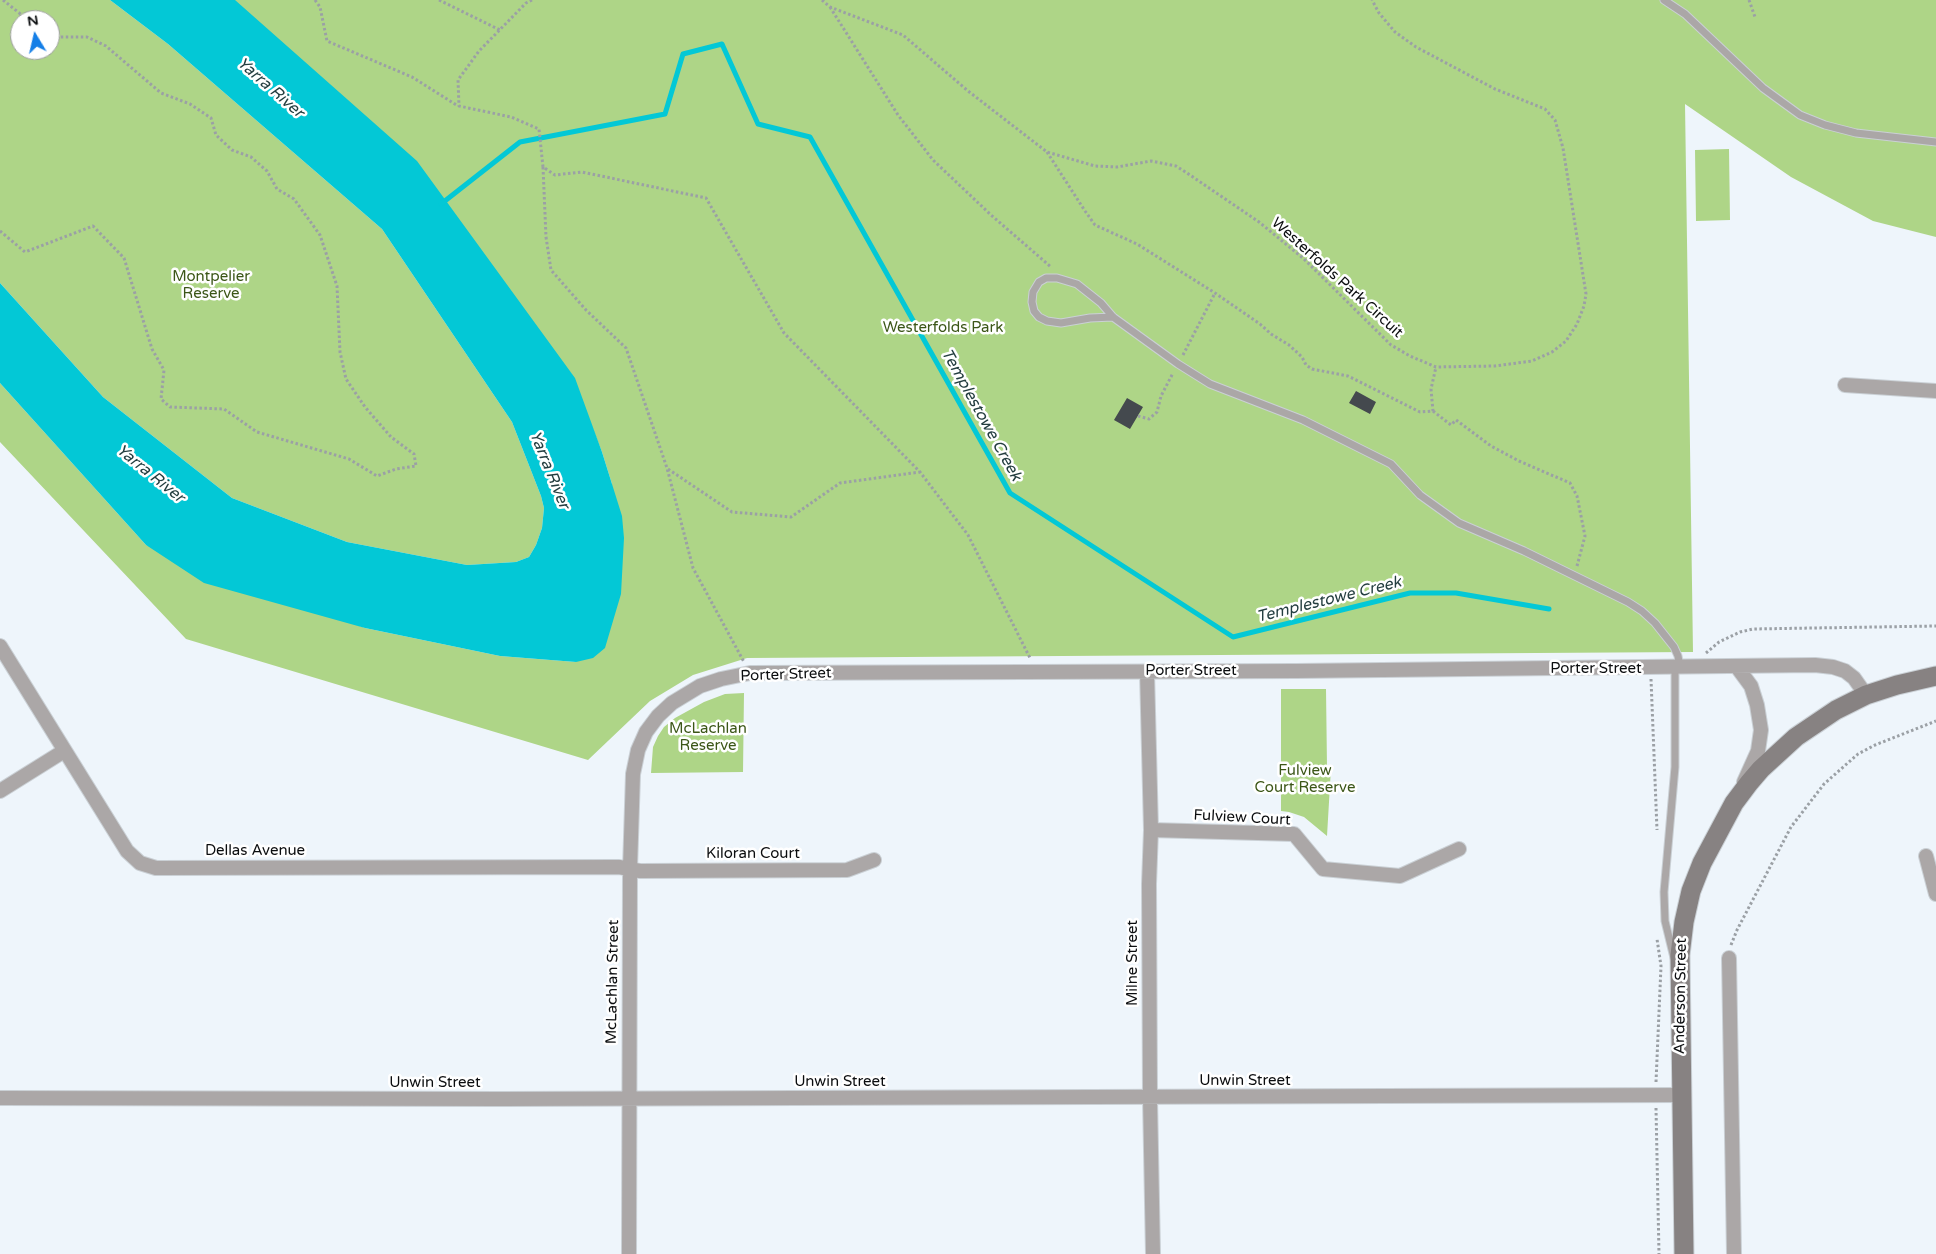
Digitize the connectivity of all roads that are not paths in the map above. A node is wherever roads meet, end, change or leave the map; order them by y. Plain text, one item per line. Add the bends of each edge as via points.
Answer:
1 (1664, 0) edge
2 (1936, 142) edge
3 (1113, 317) junction
4 (1845, 385) dead end
5 (1936, 391) edge
6 (0, 646) edge
7 (1737, 667) junction
8 (1681, 668) junction
9 (1147, 671) junction
10 (1936, 676) edge
11 (1866, 695) junction
12 (658, 716) joint
13 (64, 750) junction
14 (0, 791) edge
15 (1734, 803) junction
16 (1152, 830) junction
17 (1459, 849) dead end
18 (1926, 856) dead end
19 (874, 860) dead end
20 (630, 869) junction
21 (1936, 894) edge
22 (1730, 958) road end
23 (1680, 976) junction
24 (1681, 1095) junction
25 (0, 1098) edge
26 (628, 1098) junction
27 (1150, 1098) junction
28 (629, 1254) edge
29 (1153, 1254) edge
30 (1684, 1254) edge
31 (1734, 1254) edge

1 - 2 lane via 1685,14 1763,88 1800,115 1856,134
3 - 3 lane via 1057,323 1047,321 1034,311 1033,292 1039,282 1050,278 1068,281 1093,295
3 - 8 lane via 1210,384 1303,420 1391,464 1420,495 1459,523 1628,602 1648,616 1674,647
4 - 5 street
6 - 13 street, Dellas Avenue
7 - 8 street, Porter Street
7 - 11 street, Porter Street via 1833,667 1848,673
7 - 15 street via 1752,686 1761,739
8 - 9 street, Porter Street
8 - 23 lane via 1664,904 1669,939
9 - 12 street, Porter Street via 750,673 700,686
9 - 16 street, Milne Street
10 - 11 main road
11 - 15 main road, Anderson Street via 1836,710 1796,737 1761,768
12 - 20 street, McLachlan Street via 646,732 634,766
13 - 14 street
13 - 20 street, Dellas Avenue via 127,852 140,863 156,868
15 - 23 main road, Anderson Street via 1702,863 1691,892 1681,937
16 - 17 street, Fulview Court via 1294,834 1323,869 1400,876
16 - 27 street, Milne Street
18 - 21 street
19 - 20 street, Kiloran Court via 847,870
20 - 26 street, McLachlan Street
22 - 31 street
23 - 24 main road, Anderson Street
24 - 27 street, Unwin Street
24 - 30 main road, Anderson Street
25 - 26 street, Unwin Street
26 - 27 street, Unwin Street
26 - 28 street, McLachlan Street
27 - 29 street, Milne Street

